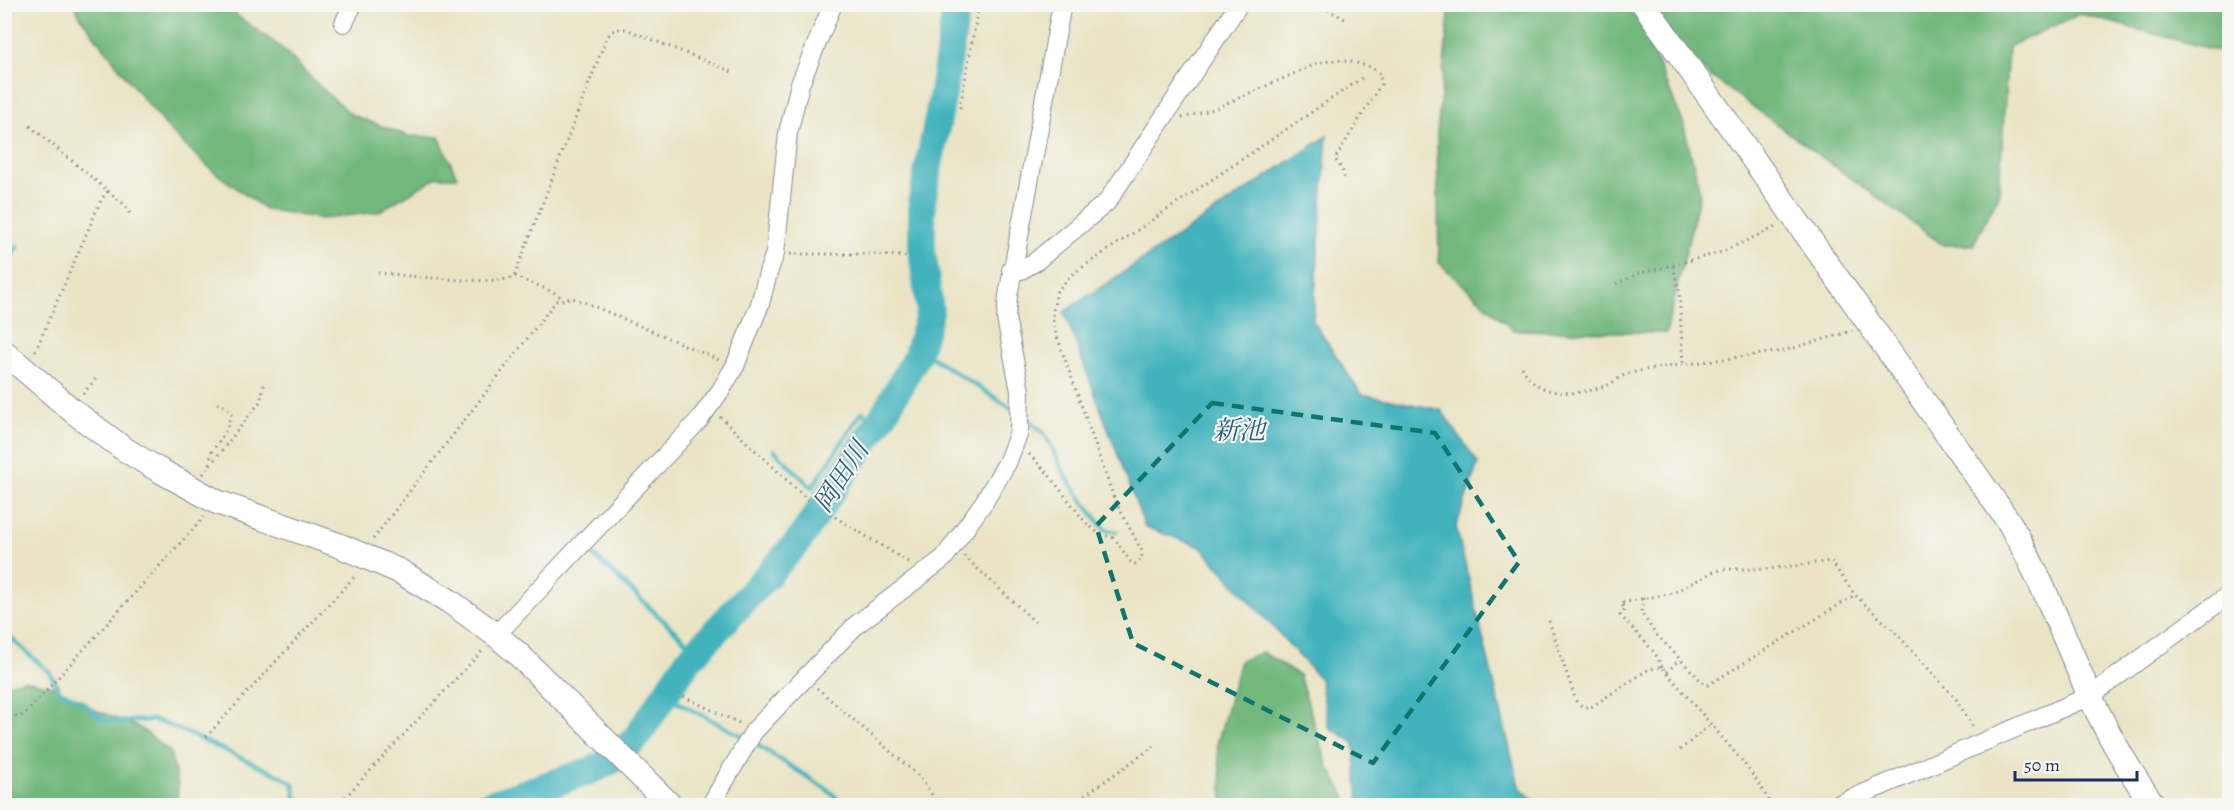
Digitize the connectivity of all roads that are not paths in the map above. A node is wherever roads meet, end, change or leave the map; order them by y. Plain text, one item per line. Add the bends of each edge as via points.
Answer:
1 (353, 4) edge
2 (833, 4) edge
3 (1062, 4) edge
4 (1239, 4) edge
5 (1644, 4) edge
6 (344, 23) dead end
7 (1011, 270) junction
8 (13, 360) edge
9 (2229, 594) edge
10 (496, 635) junction
11 (2090, 696) junction
12 (671, 806) edge
13 (710, 806) edge
14 (1835, 806) edge
15 (2154, 806) edge

1 - 6 street
2 - 10 street via 800,84 788,133 776,254 735,366 699,420
3 - 7 street
4 - 7 street via 1107,202 1035,262 1021,270
5 - 11 street via 2009,522 2041,579
7 - 13 street via 1006,318 1020,391 1019,432 1007,463 944,558 856,625 754,731
8 - 10 street via 124,449 192,489 399,571
9 - 11 street
10 - 12 street
11 - 14 street
11 - 15 street

